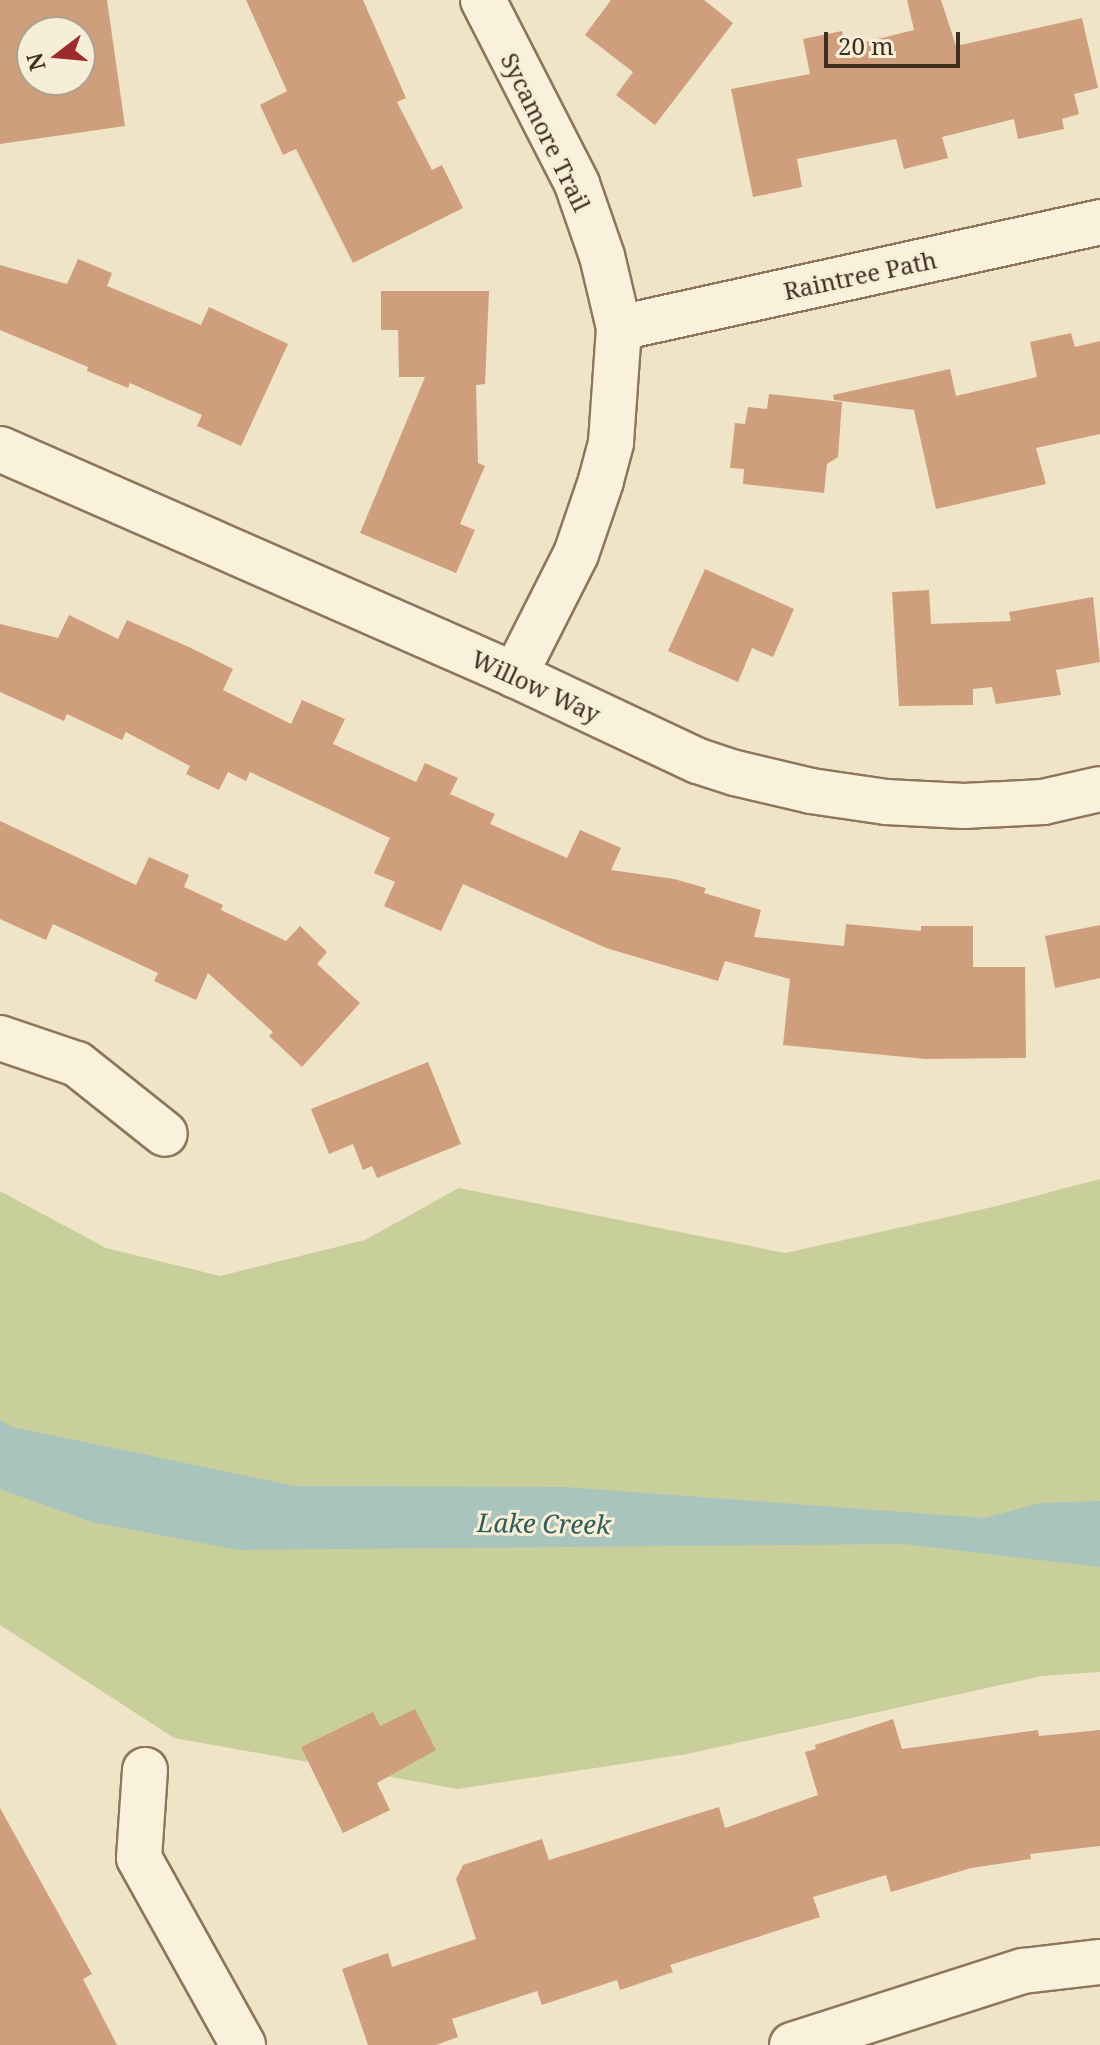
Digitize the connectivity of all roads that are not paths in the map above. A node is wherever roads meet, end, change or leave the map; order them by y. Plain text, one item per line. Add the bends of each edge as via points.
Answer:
1 (483, 0) edge
2 (1100, 222) edge
3 (619, 328) junction
4 (0, 449) edge
5 (515, 675) junction
6 (1100, 789) edge
7 (0, 1038) edge
8 (165, 1134) dead end
9 (145, 1770) dead end
10 (1100, 1962) edge
11 (243, 2045) edge
12 (792, 2045) edge

1 - 3 street, Sycamore Trail via 577,184
2 - 3 street, Raintree Path
3 - 5 street, Sycamore Trail via 611,443 601,481 576,554
4 - 5 street, Willow Way
5 - 6 street, Willow Way via 698,761 811,791 964,806 1043,802
7 - 8 street via 77,1064
9 - 11 street via 139,1858
10 - 12 street via 1023,1971

